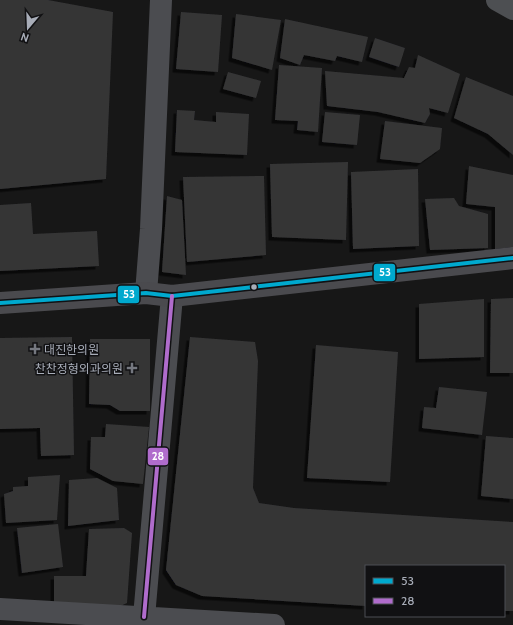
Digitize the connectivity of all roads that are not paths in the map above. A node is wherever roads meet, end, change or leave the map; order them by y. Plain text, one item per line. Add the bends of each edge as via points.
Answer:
1 (161, 0) edge
2 (497, 0) edge
3 (513, 9) edge
4 (513, 258) edge
5 (146, 293) junction
6 (172, 296) junction
7 (0, 303) edge
8 (0, 608) edge
9 (144, 617) junction
10 (274, 625) edge

1 - 5 street via 152,221
2 - 3 main road
4 - 6 street
5 - 6 street
5 - 7 street
6 - 9 street
8 - 9 street
9 - 10 street

